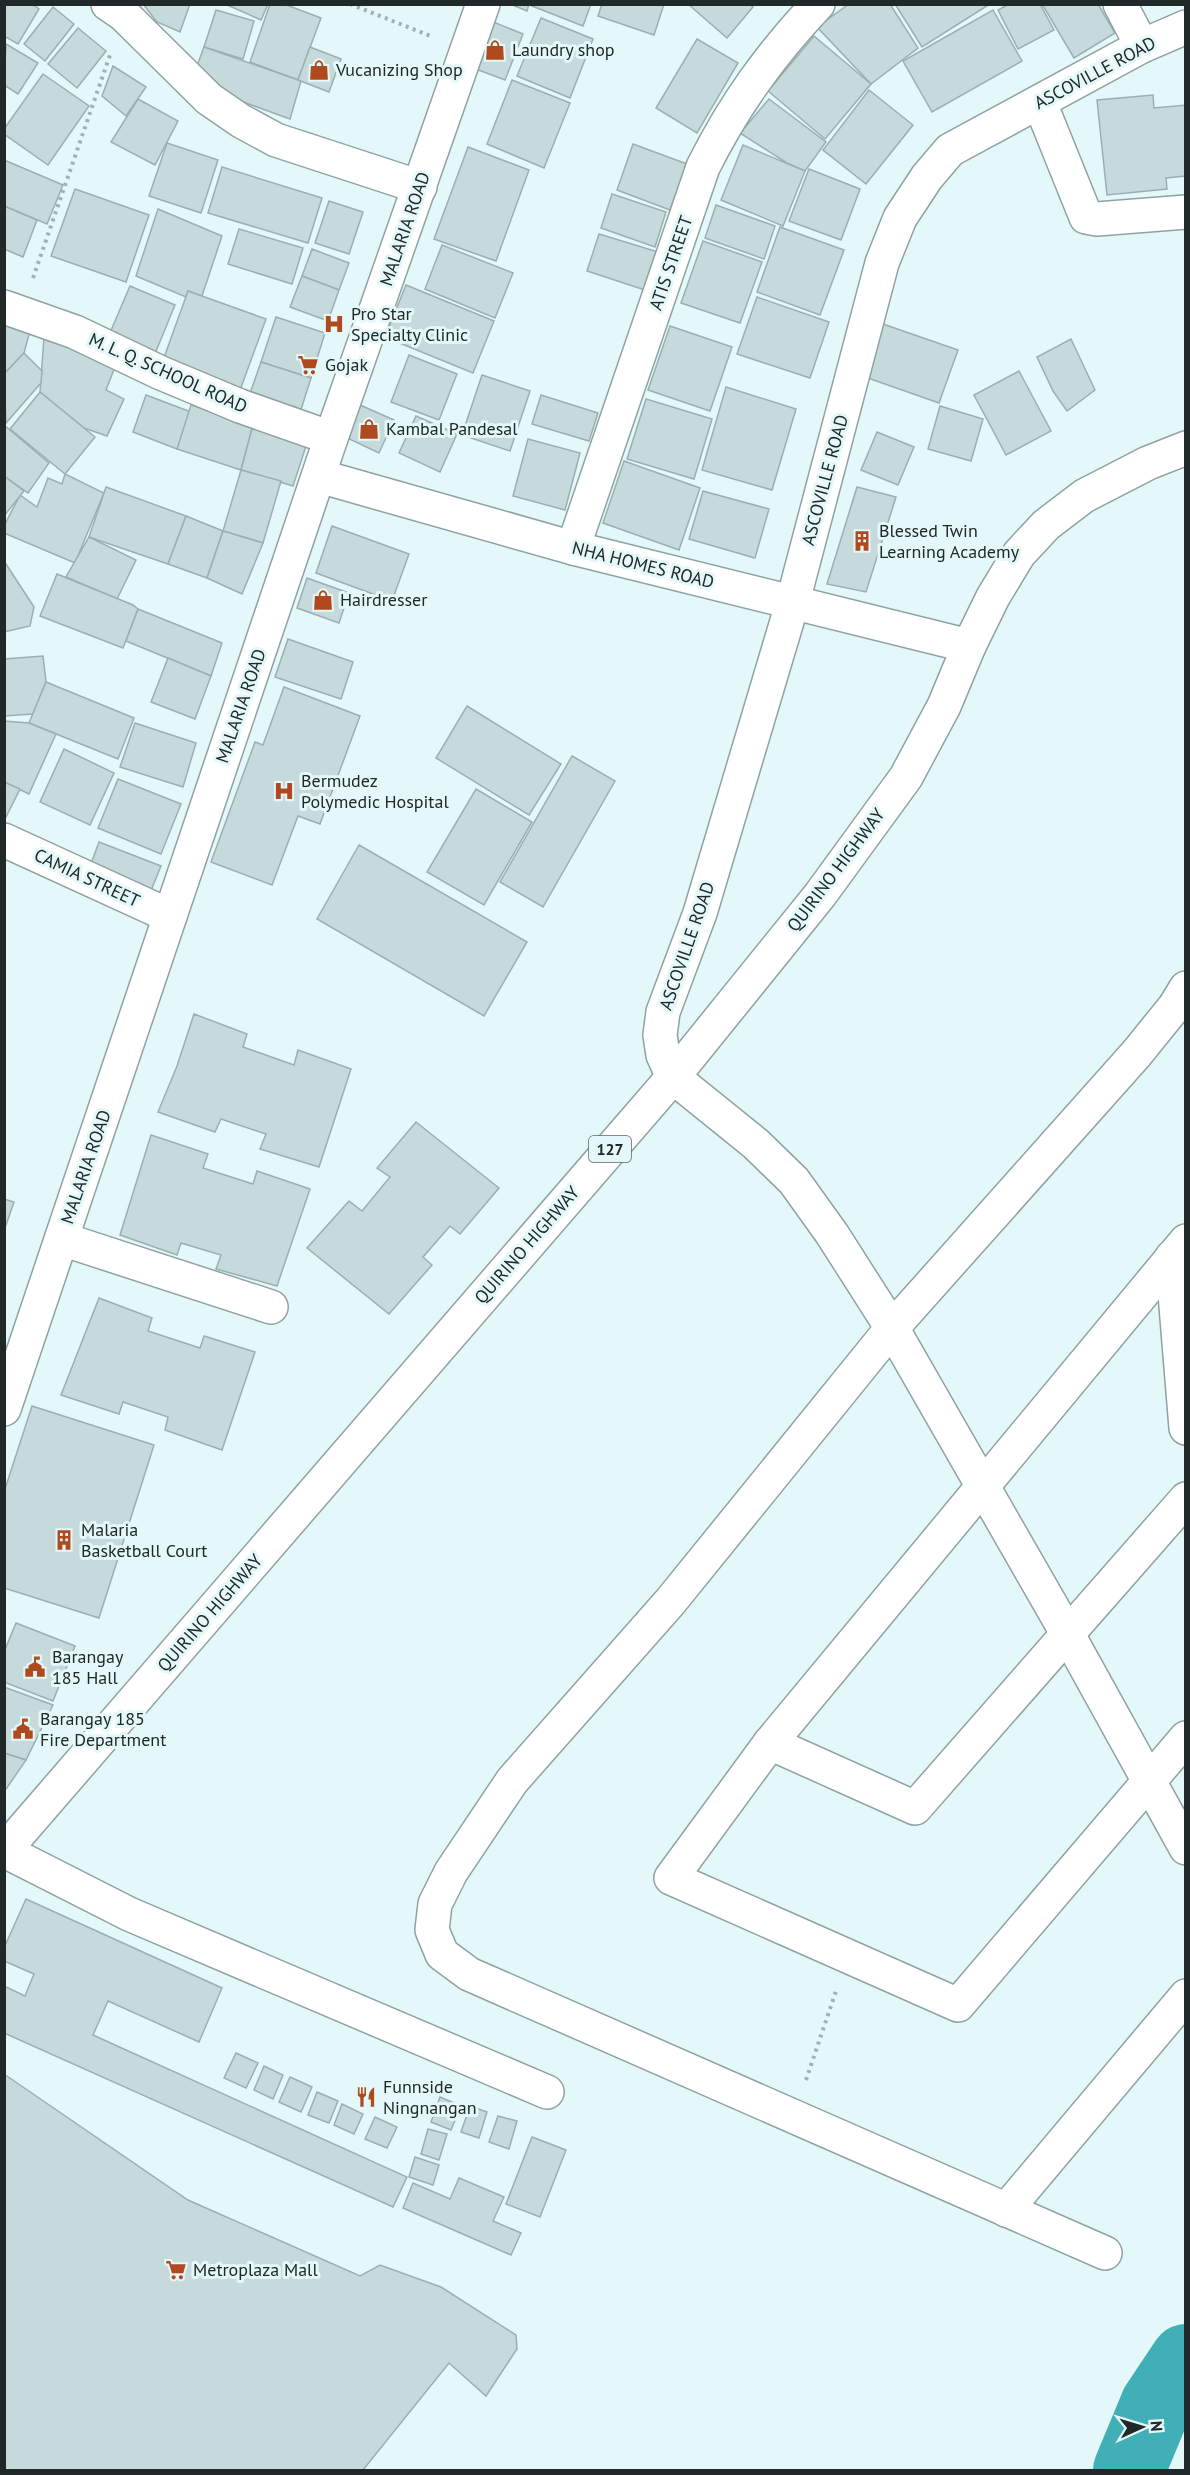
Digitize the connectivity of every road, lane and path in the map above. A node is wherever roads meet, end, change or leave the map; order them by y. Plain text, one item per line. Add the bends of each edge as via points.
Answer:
1 (350, 4) edge
2 (483, 4) edge
3 (818, 4) edge
4 (1120, 4) edge
5 (116, 10) edge
6 (1185, 27) edge
7 (1142, 46) junction
8 (468, 50) junction
9 (1040, 103) junction
10 (420, 187) junction
11 (1185, 212) edge
12 (12, 310) edge
13 (331, 438) junction
14 (1185, 448) edge
15 (319, 476) junction
16 (573, 548) junction
17 (793, 602) junction
18 (969, 646) junction
19 (4, 840) edge
20 (170, 916) junction
21 (1185, 988) edge
22 (673, 1077) junction
23 (62, 1239) junction
24 (1179, 1249) edge
25 (271, 1307) dead end
26 (892, 1328) junction
27 (4, 1409) edge
28 (1185, 1428) edge
29 (982, 1484) junction
30 (1185, 1499) edge
31 (1067, 1633) junction
32 (1185, 1738) edge
33 (770, 1743) junction
34 (1149, 1781) junction
35 (1185, 1848) edge
36 (5, 1851) edge
37 (849, 1956) junction
38 (1185, 1996) edge
39 (547, 2092) dead end
40 (793, 2117) junction
41 (1006, 2210) junction
42 (1106, 2253) dead end

1 - 8 path
2 - 8 street, MALARIA ROAD
3 - 16 street, ATIS STREET via 755,80 726,122 703,167
4 - 7 street
5 - 10 street via 209,99 241,121 276,140
5 - 12 path
6 - 7 street, ASCOVILLE ROAD
7 - 9 street, ASCOVILLE ROAD
8 - 10 street, MALARIA ROAD
9 - 11 street via 1086,217
9 - 17 street, ASCOVILLE ROAD via 950,150 900,218 882,262
10 - 13 street, MALARIA ROAD
12 - 13 street, M. L. Q. SCHOOL ROAD via 75,332 240,406
13 - 15 street, MALARIA ROAD
14 - 18 street, QUIRINO HIGHWAY / 127 via 1084,496 1046,525 1019,554
15 - 16 street, NHA HOMES ROAD
15 - 20 street, MALARIA ROAD
16 - 17 street, NHA HOMES ROAD
17 - 18 street, NHA HOMES ROAD
17 - 22 street, ASCOVILLE ROAD via 700,913 663,1012 660,1035
18 - 22 street, QUIRINO HIGHWAY / 127 via 944,706 906,777 820,895
19 - 20 street, CAMIA STREET
20 - 23 street, MALARIA ROAD
21 - 26 street via 1137,1053
22 - 26 street via 756,1144 794,1182
22 - 36 street, QUIRINO HIGHWAY / 127
23 - 25 street
23 - 27 street, MALARIA ROAD
24 - 28 street
24 - 29 street
26 - 29 street
26 - 40 street via 670,1602 512,1781 451,1872 435,1904 432,1930 442,1954 469,1974
29 - 31 street
29 - 33 street
30 - 31 street
31 - 33 street via 915,1808
31 - 34 street
32 - 34 street
33 - 37 street via 671,1878
34 - 35 street
34 - 37 street via 958,2005
36 - 39 street via 129,1914
37 - 40 path
38 - 41 street
40 - 41 street
41 - 42 street

